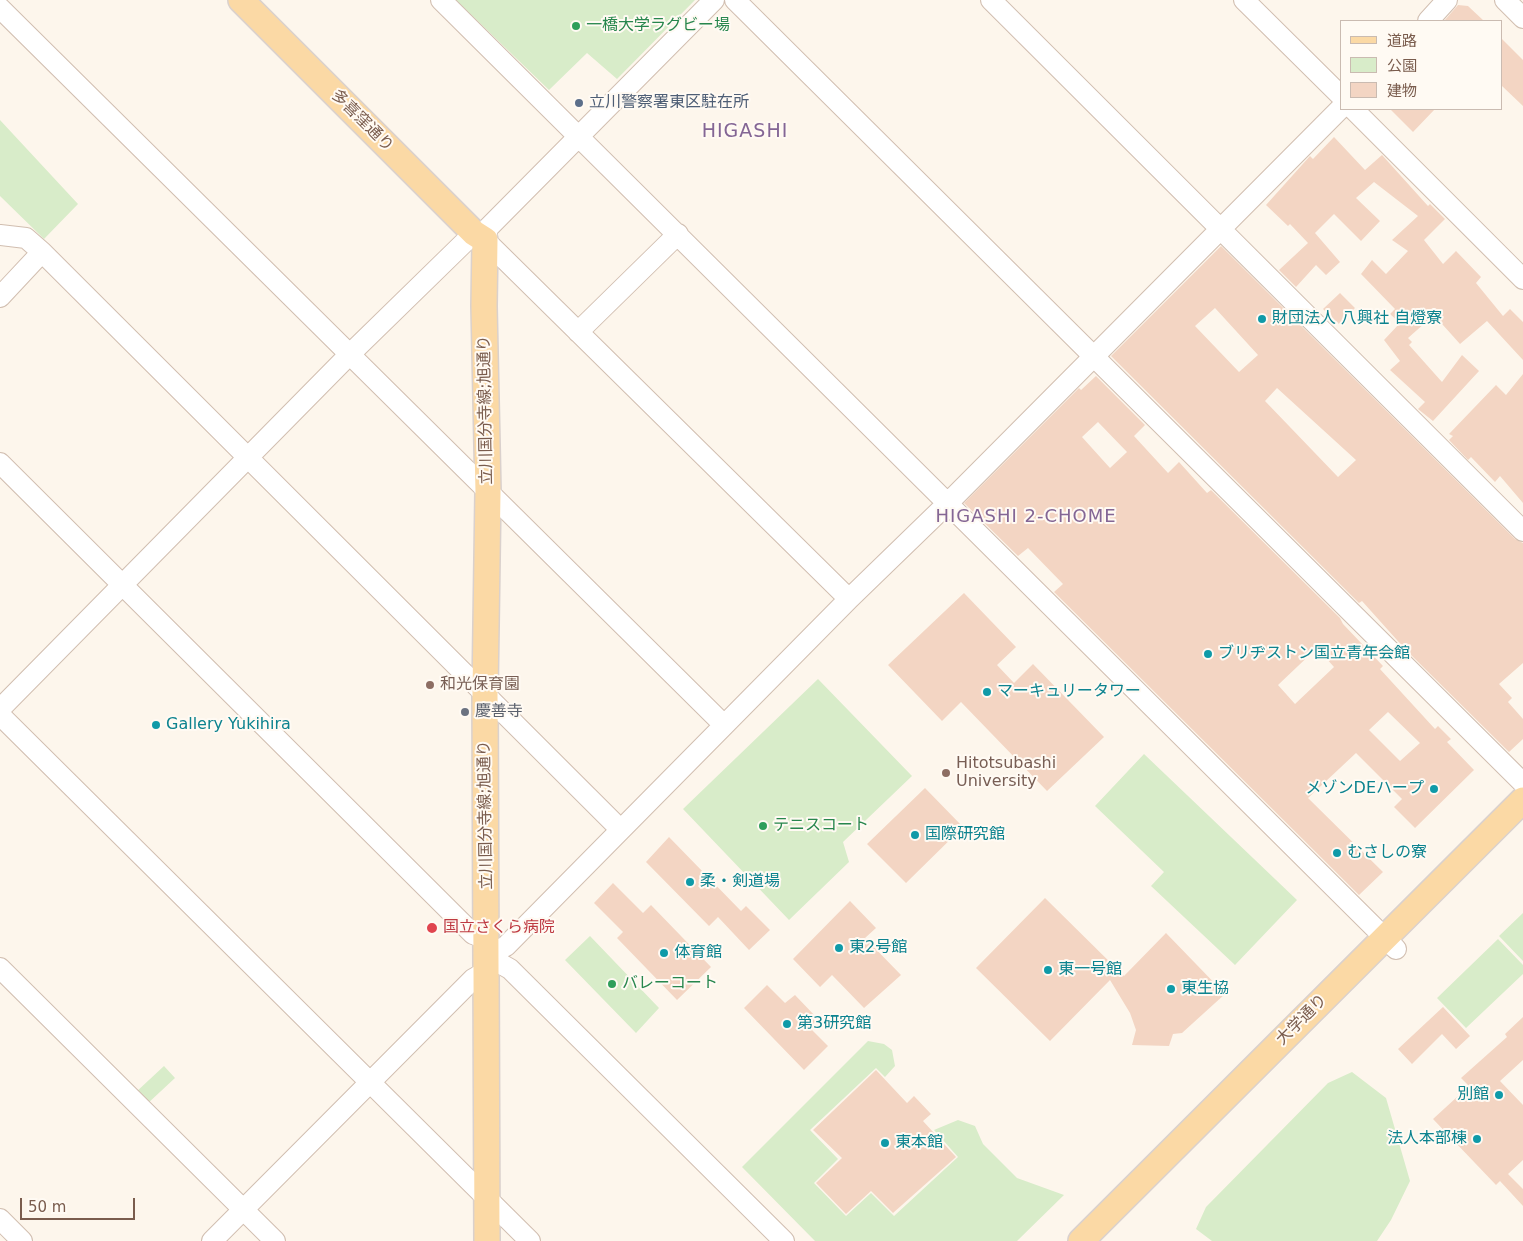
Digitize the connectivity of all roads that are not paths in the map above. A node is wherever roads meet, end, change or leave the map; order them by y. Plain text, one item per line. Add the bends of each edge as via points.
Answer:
1 (241, 0) edge
2 (441, 0) edge
3 (714, 0) edge
4 (736, 0) edge
5 (991, 0) edge
6 (1244, 0) edge
7 (1448, 0) edge
8 (1505, 0) edge
9 (0, 8) edge
10 (1523, 18) edge
11 (1429, 20) edge
12 (1340, 96) edge
13 (1340, 108) edge
14 (1354, 110) edge
15 (578, 137) junction
16 (1219, 229) junction
17 (678, 234) junction
18 (0, 235) edge
19 (480, 236) junction
20 (42, 252) junction
21 (1523, 279) edge
22 (0, 297) edge
23 (578, 332) junction
24 (349, 355) junction
25 (1094, 355) junction
26 (249, 458) junction
27 (0, 463) edge
28 (488, 492) junction
29 (946, 504) junction
30 (1523, 531) edge
31 (122, 585) junction
32 (849, 599) junction
33 (484, 692) junction
34 (0, 709) edge
35 (0, 715) edge
36 (724, 725) junction
37 (1523, 783) edge
38 (1523, 800) edge
39 (1523, 821) edge
40 (620, 829) junction
41 (1390, 944) junction
42 (487, 955) junction
43 (0, 968) edge
44 (370, 1084) junction
45 (488, 1199) junction
46 (243, 1210) junction
47 (0, 1219) edge
48 (22, 1241) edge
49 (212, 1241) edge
50 (275, 1241) edge
51 (487, 1241) edge
52 (530, 1241) edge
53 (784, 1241) edge
54 (1081, 1241) edge
55 (1102, 1241) edge

1 - 19 main road, 多喜窪通り
2 - 15 street
3 - 15 street
4 - 25 street
5 - 16 street
6 - 12 street
7 - 11 street
8 - 10 street
9 - 24 street
13 - 16 street
14 - 21 street
15 - 17 street
15 - 19 street
16 - 25 street
16 - 30 street
17 - 23 street
17 - 29 street
18 - 20 street via 26,238
19 - 23 street
19 - 24 street
19 - 28 main road, 立川国分寺線;旭通り
20 - 22 street
20 - 26 street
23 - 32 street
24 - 26 street
24 - 28 street
25 - 29 street
25 - 37 street
26 - 31 street
26 - 33 street
27 - 31 street
28 - 33 main road, 立川国分寺線;旭通り
28 - 36 street
29 - 32 street
29 - 41 street
31 - 34 street
31 - 42 street via 473,934
32 - 36 street
33 - 40 street
33 - 42 main road, 立川国分寺線;旭通り
35 - 44 street
36 - 40 street
38 - 41 main road, 大学通り
39 - 41 main road, 大学通り
40 - 42 street via 506,946
41 - 54 main road, 大学通り
41 - 55 main road, 大学通り
42 - 44 street via 474,979
42 - 45 main road, 立川国分寺線;旭通り
42 - 53 street via 510,969
43 - 46 street
44 - 45 street
44 - 46 street
45 - 51 main road, 立川国分寺線;旭通り
45 - 52 street
46 - 49 street
46 - 50 street
47 - 48 street

